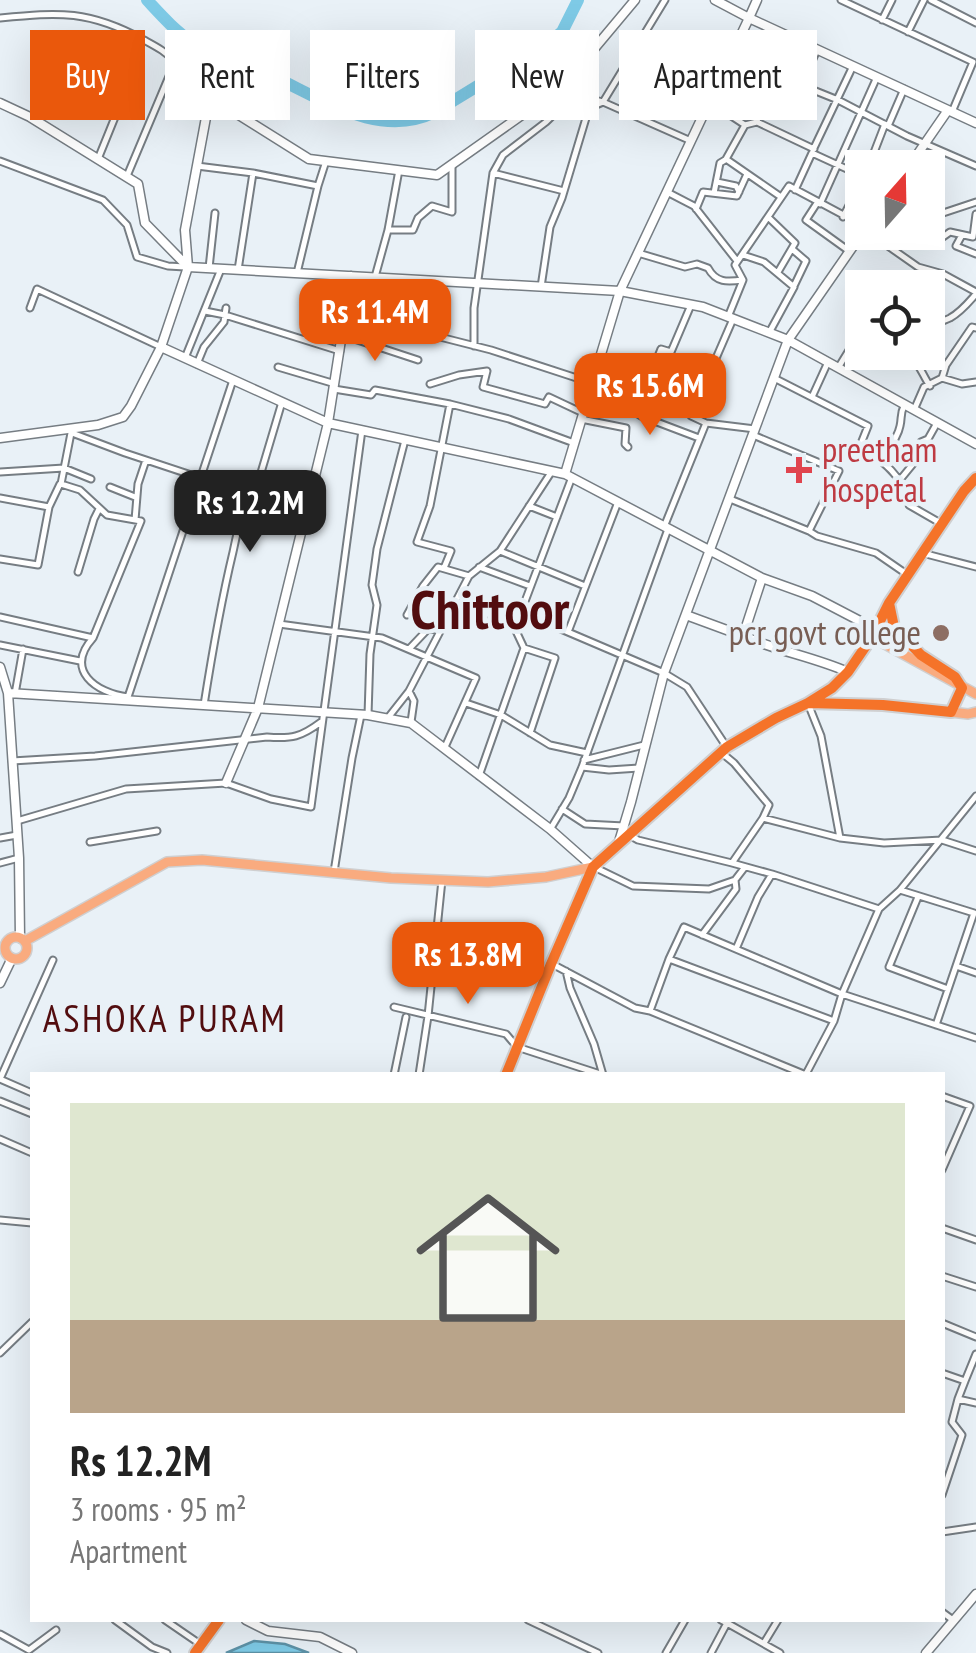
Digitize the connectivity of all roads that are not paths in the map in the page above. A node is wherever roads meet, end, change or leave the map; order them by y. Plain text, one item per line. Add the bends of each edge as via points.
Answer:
1 (635, 0) edge
2 (665, 0) edge
3 (714, 0) edge
4 (757, 0) edge
5 (841, 0) edge
6 (861, 0) edge
7 (892, 0) edge
8 (928, 0) edge
9 (856, 8) junction
10 (0, 18) edge
11 (749, 18) junction
12 (882, 20) junction
13 (976, 23) edge
14 (646, 30) edge
15 (743, 30) edge
16 (908, 32) junction
17 (599, 43) edge
18 (818, 50) joint
19 (165, 52) edge
20 (975, 61) edge
21 (854, 66) junction
22 (619, 75) edge
23 (877, 77) junction
24 (165, 85) edge
25 (904, 90) junction
26 (817, 92) edge
27 (838, 100) junction
28 (599, 101) edge
29 (603, 102) junction
30 (0, 103) edge
31 (950, 111) junction
32 (861, 112) junction
33 (114, 120) edge
34 (206, 120) edge
35 (247, 120) edge
36 (515, 120) edge
37 (548, 120) edge
38 (701, 120) edge
39 (738, 120) edge
40 (757, 122) joint
41 (976, 123) edge
42 (746, 125) junction
43 (886, 125) junction
44 (691, 141) junction
45 (924, 144) junction
46 (876, 150) edge
47 (920, 150) edge
48 (813, 151) junction
49 (726, 159) junction
50 (98, 160) junction
51 (0, 161) edge
52 (326, 161) junction
53 (452, 164) junction
54 (836, 164) junction
55 (197, 166) junction
56 (976, 166) edge
57 (845, 169) edge
58 (399, 170) junction
59 (253, 173) junction
60 (493, 173) junction
61 (747, 174) junction
62 (126, 177) junction
63 (717, 182) junction
64 (318, 186) junction
65 (794, 190) junction
66 (564, 191) junction
67 (667, 192) junction
68 (739, 192) junction
69 (714, 193) junction
70 (781, 196) junction
71 (976, 202) edge
72 (818, 204) junction
73 (696, 209) junction
74 (945, 212) edge
75 (215, 213) dead end
76 (845, 213) edge
77 (976, 214) edge
78 (768, 217) junction
79 (843, 217) joint
80 (388, 230) junction
81 (962, 234) junction
82 (945, 236) edge
83 (792, 248) junction
84 (893, 250) edge
85 (849, 252) joint
86 (638, 253) junction
87 (742, 254) junction
88 (976, 254) edge
89 (737, 261) junction
90 (188, 267) junction
91 (209, 268) junction
92 (221, 269) junction
93 (238, 270) junction
94 (297, 273) junction
95 (778, 273) junction
96 (351, 276) junction
97 (375, 278) junction
98 (743, 280) junction
99 (442, 281) junction
100 (478, 283) junction
101 (542, 287) junction
102 (794, 288) junction
103 (620, 291) junction
104 (976, 293) edge
105 (691, 305) junction
106 (346, 306) junction
107 (30, 308) dead end
108 (206, 311) junction
109 (226, 311) junction
110 (730, 318) junction
111 (945, 320) edge
112 (976, 328) edge
113 (769, 332) junction
114 (433, 335) junction
115 (342, 336) junction
116 (788, 340) junction
117 (474, 346) junction
118 (161, 347) junction
119 (340, 350) junction
120 (845, 357) edge
121 (185, 358) junction
122 (418, 360) dead end
123 (828, 362) junction
124 (197, 364) junction
125 (278, 367) dead end
126 (838, 368) junction
127 (920, 370) edge
128 (774, 378) junction
129 (942, 378) junction
130 (233, 380) junction
131 (976, 382) edge
132 (592, 383) junction
133 (430, 384) dead end
134 (334, 386) junction
135 (930, 386) junction
136 (630, 391) junction
137 (644, 392) dead end
138 (812, 398) junction
139 (282, 402) junction
140 (620, 402) junction
141 (450, 404) junction
142 (909, 407) junction
143 (583, 412) junction
144 (706, 422) junction
145 (937, 423) junction
146 (328, 424) junction
147 (60, 429) junction
148 (362, 430) junction
149 (754, 432) junction
150 (72, 433) junction
151 (0, 438) edge
152 (700, 438) junction
153 (405, 440) junction
154 (574, 443) junction
155 (976, 444) edge
156 (628, 447) dead end
157 (442, 448) junction
158 (146, 460) junction
159 (884, 461) junction
160 (64, 468) junction
161 (552, 471) junction
162 (0, 472) edge
163 (568, 476) junction
164 (200, 478) junction
165 (976, 478) edge
166 (91, 479) dead end
167 (900, 481) junction
168 (61, 484) junction
169 (110, 487) dead end
170 (250, 494) junction
171 (136, 497) junction
172 (0, 498) edge
173 (730, 499) junction
174 (618, 502) junction
175 (529, 506) junction
176 (48, 507) junction
177 (99, 509) junction
178 (306, 513) junction
179 (556, 517) junction
180 (135, 520) junction
181 (942, 524) junction
182 (666, 528) junction
183 (809, 531) junction
184 (500, 551) junction
185 (710, 551) junction
186 (923, 553) junction
187 (976, 558) edge
188 (0, 559) edge
189 (538, 566) junction
190 (974, 566) edge
191 (480, 567) junction
192 (444, 568) junction
193 (78, 572) dead end
194 (908, 575) junction
195 (469, 576) junction
196 (762, 578) junction
197 (530, 586) junction
198 (585, 586) junction
199 (889, 603) junction
200 (521, 612) junction
201 (686, 615) junction
202 (0, 616) edge
203 (406, 616) dead end
204 (488, 621) dead end
205 (279, 624) junction
206 (517, 627) junction
207 (441, 630) junction
208 (335, 632) junction
209 (568, 632) junction
210 (372, 636) junction
211 (743, 636) junction
212 (872, 637) junction
213 (93, 638) junction
214 (0, 645) edge
215 (524, 648) junction
216 (23, 649) junction
217 (409, 650) junction
218 (621, 655) junction
219 (427, 658) junction
220 (81, 662) junction
221 (0, 667) edge
222 (848, 672) junction
223 (664, 674) junction
224 (962, 688) junction
225 (410, 691) junction
226 (11, 694) junction
227 (976, 694) edge
228 (128, 699) junction
229 (465, 702) junction
230 (808, 703) junction
231 (204, 705) junction
232 (258, 708) junction
233 (951, 712) junction
234 (976, 712) edge
235 (364, 715) junction
236 (500, 715) junction
237 (322, 717) junction
238 (5, 718) edge
239 (387, 719) junction
240 (410, 723) junction
241 (530, 733) junction
242 (245, 740) junction
243 (646, 744) junction
244 (444, 749) junction
245 (724, 750) junction
246 (584, 760) junction
247 (12, 761) junction
248 (640, 768) junction
249 (479, 776) junction
250 (226, 783) junction
251 (976, 796) edge
252 (562, 809) junction
253 (763, 818) junction
254 (16, 821) junction
255 (550, 830) junction
256 (626, 830) junction
257 (156, 831) dead end
258 (18, 835) junction
259 (0, 838) edge
260 (840, 838) junction
261 (942, 840) junction
262 (90, 842) dead end
263 (976, 851) edge
264 (19, 858) junction
265 (0, 863) edge
266 (732, 863) junction
267 (593, 867) junction
268 (745, 867) junction
269 (334, 872) junction
270 (772, 874) junction
271 (442, 880) junction
272 (735, 880) junction
273 (900, 890) junction
274 (918, 897) junction
275 (879, 909) junction
276 (975, 910) edge
277 (702, 934) junction
278 (22, 940) junction
279 (736, 949) junction
280 (6, 954) edge
281 (52, 960) dead end
282 (670, 960) junction
283 (551, 964) junction
284 (956, 966) junction
285 (566, 972) junction
286 (976, 973) edge
287 (0, 983) edge
288 (948, 989) junction
289 (842, 994) junction
290 (394, 1007) dead end
291 (650, 1011) junction
292 (428, 1016) junction
293 (406, 1017) dead end
294 (834, 1021) junction
295 (936, 1025) junction
296 (976, 1038) edge
297 (518, 1048) junction
298 (395, 1072) edge
299 (420, 1072) edge
300 (507, 1072) edge
301 (594, 1072) edge
302 (602, 1072) edge
303 (801, 1072) edge
304 (807, 1072) edge
305 (0, 1079) edge
306 (30, 1092) edge
307 (945, 1097) edge
308 (0, 1101) edge
309 (30, 1113) edge
310 (0, 1139) edge
311 (30, 1152) edge
312 (945, 1163) edge
313 (0, 1220) edge
314 (30, 1223) edge
315 (945, 1229) edge
316 (976, 1240) edge
317 (945, 1277) edge
318 (976, 1287) edge
319 (30, 1324) edge
320 (945, 1324) edge
321 (976, 1337) edge
322 (0, 1353) edge
323 (976, 1354) edge
324 (945, 1375) edge
325 (965, 1381) junction
326 (958, 1399) junction
327 (976, 1404) edge
328 (945, 1418) edge
329 (952, 1420) junction
330 (945, 1486) edge
331 (976, 1527) edge
332 (945, 1532) edge
333 (976, 1594) edge
334 (945, 1614) edge
335 (953, 1620) junction
336 (118, 1622) edge
337 (167, 1622) edge
338 (218, 1622) edge
339 (250, 1622) edge
340 (532, 1622) edge
341 (684, 1622) edge
342 (724, 1622) edge
343 (777, 1622) edge
344 (56, 1630) dead end
345 (0, 1634) edge
346 (764, 1644) junction
347 (198, 1649) edge
348 (29, 1652) edge
349 (167, 1653) edge
350 (352, 1653) edge
351 (598, 1653) edge
352 (666, 1653) edge
353 (711, 1653) edge
354 (780, 1653) edge
355 (926, 1653) edge

1 - 17 street
2 - 14 street
3 - 11 street
4 - 11 street
5 - 9 street
6 - 9 street
7 - 12 street
8 - 13 street
8 - 16 street
9 - 12 street
10 - 19 street via 96,18
11 - 15 street
11 - 18 street
12 - 16 street
16 - 20 street
18 - 21 street
20 - 31 street
21 - 23 street
21 - 27 street
22 - 29 street
23 - 25 street
23 - 32 street
24 - 62 street
25 - 31 street
25 - 43 street
26 - 27 street
27 - 32 street
27 - 48 street
28 - 29 street
29 - 44 street
29 - 66 street via 589,108
30 - 50 street
31 - 41 street
31 - 45 street
32 - 43 street
32 - 54 street
33 - 50 street
34 - 55 street
35 - 52 street via 308,159
36 - 53 street
37 - 60 street via 503,155
38 - 44 street
39 - 42 street
40 - 42 street
40 - 48 street
42 - 49 street
43 - 45 street
43 - 46 street
44 - 67 street
45 - 47 street
45 - 56 street
48 - 54 street
48 - 65 street
49 - 61 street
49 - 63 street
50 - 62 street
51 - 90 street via 103,200 126,225 137,258
52 - 58 street
52 - 64 street
53 - 58 street via 437,175
53 - 80 street via 452,212 432,206 413,230
54 - 57 street
54 - 72 street
55 - 59 street
55 - 90 street via 185,230
58 - 80 street
59 - 64 street
59 - 93 street
60 - 66 street
60 - 100 street
61 - 68 street
61 - 70 street
62 - 90 street via 138,184 145,224
63 - 68 street
63 - 69 street
64 - 94 street
65 - 70 street via 789,186
65 - 72 street
66 - 101 street via 550,227
67 - 73 street
67 - 86 street
68 - 69 street
69 - 73 street via 702,192
70 - 78 street
71 - 74 street
72 - 79 street
72 - 85 street via 806,220
73 - 89 street
75 - 91 street
76 - 79 street
77 - 81 street via 972,237
78 - 83 street via 796,243
78 - 87 street
80 - 97 street
81 - 82 street
81 - 88 street via 956,246
83 - 95 street
83 - 102 street via 806,261
84 - 104 street
85 - 116 street
86 - 98 street via 697,264 721,282
86 - 103 street
87 - 89 street
87 - 95 street
89 - 98 street
90 - 91 street
90 - 118 street
91 - 92 street
92 - 93 street
92 - 108 street
93 - 94 street
94 - 96 street
95 - 102 street
96 - 97 street
96 - 106 street
97 - 99 street
98 - 110 street
99 - 100 street
99 - 114 street
100 - 101 street
100 - 117 street
101 - 103 street
102 - 113 street
103 - 105 street
103 - 132 street
104 - 111 street
105 - 110 street
105 - 136 street via 672,352 661,349 639,371 629,368
106 - 114 street
106 - 115 street
107 - 118 street via 37,289
108 - 109 street
108 - 121 street
109 - 119 street
109 - 124 street
110 - 113 street
110 - 144 street via 691,416
112 - 129 street
113 - 116 street
114 - 117 street
115 - 119 street
115 - 122 street
116 - 123 street
116 - 128 street
117 - 132 street
118 - 121 street
118 - 147 street via 122,417
119 - 134 street
120 - 126 street
121 - 124 street
123 - 126 street
123 - 138 street
124 - 130 street
125 - 134 street
126 - 142 street
127 - 135 street
128 - 138 street
128 - 149 street
129 - 131 street
129 - 135 street
130 - 139 street
130 - 164 street
132 - 143 street
133 - 143 street via 486,371 483,387 544,404 548,397
134 - 141 street
134 - 146 street
135 - 142 street
136 - 137 street
136 - 140 street
138 - 159 street via 868,426 860,446
139 - 146 street
139 - 170 street
140 - 143 street via 613,412
140 - 152 street
141 - 154 street
141 - 157 street
142 - 145 street
142 - 159 street
143 - 154 street
143 - 156 street via 626,428
144 - 149 street
144 - 152 street
145 - 155 street
145 - 167 street
146 - 148 street
146 - 178 street
147 - 150 street
147 - 151 street
148 - 153 street
148 - 208 street
149 - 173 street
149 - 183 street via 840,471
150 - 158 street
150 - 160 street
152 - 182 street
153 - 157 street
153 - 210 street via 377,549
154 - 163 street
157 - 161 street
157 - 192 street via 418,542 452,550
158 - 164 street
158 - 171 street
159 - 167 street
160 - 162 street
160 - 166 street
160 - 168 street
161 - 163 street
161 - 175 street
163 - 174 street
163 - 179 street
164 - 170 street
164 - 228 street
165 - 181 highway
167 - 181 street via 909,505
168 - 176 street
168 - 177 street via 80,490
169 - 171 street
170 - 178 street
170 - 231 street
171 - 180 street
172 - 176 street
173 - 183 street
173 - 185 street
174 - 182 street
174 - 198 street
175 - 179 street
175 - 184 street
176 - 188 street via 38,564
177 - 180 street
177 - 193 street
178 - 205 street
179 - 189 street
180 - 213 street via 140,521
181 - 186 highway
182 - 185 street
182 - 218 street
183 - 194 street via 876,554
184 - 189 street
184 - 191 street
185 - 196 street
185 - 201 street
186 - 190 street
186 - 194 highway
187 - 190 street
189 - 197 street
189 - 198 street
191 - 195 street
191 - 197 street
192 - 195 street
192 - 203 street via 438,566
194 - 199 highway
195 - 207 street
196 - 211 street
196 - 212 street via 858,620
197 - 200 street
198 - 209 street
199 - 212 highway
199 - 224 highway via 894,627
200 - 206 street
200 - 209 street
201 - 211 street
201 - 223 street
202 - 213 street
204 - 206 street
205 - 208 street
205 - 232 street
206 - 215 street
207 - 217 street via 428,629
207 - 219 street
208 - 210 street
208 - 237 street
209 - 218 street
210 - 217 street
210 - 235 street
211 - 222 street
212 - 222 highway
212 - 224 main road
213 - 220 street
214 - 216 street
215 - 236 street
215 - 241 street via 556,658
216 - 220 street
216 - 226 street
217 - 219 street
218 - 223 street
218 - 246 street
219 - 225 street
219 - 229 street via 476,678
220 - 228 street via 95,686
221 - 226 street
222 - 230 highway
223 - 243 street
223 - 245 street via 687,687
224 - 227 main road
224 - 233 highway
225 - 239 street
225 - 240 street
226 - 228 street
226 - 238 street
228 - 231 street
229 - 236 street
229 - 244 street
230 - 233 highway
230 - 245 highway
230 - 260 street via 821,736
231 - 232 street
232 - 237 street
232 - 242 street
233 - 234 main road
235 - 237 street
235 - 239 street
235 - 269 street
236 - 241 street
236 - 249 street
237 - 242 street via 304,736
237 - 250 street via 310,807
238 - 247 street
239 - 240 street
240 - 244 street
241 - 246 street
242 - 247 street
242 - 250 street
243 - 246 street
243 - 248 street
244 - 249 street
245 - 253 street via 769,804
245 - 256 highway
246 - 248 street via 610,770
246 - 252 street
247 - 254 street
248 - 256 street
249 - 255 street
250 - 254 street via 126,789
251 - 261 street
252 - 255 street
252 - 256 street via 585,824
253 - 260 street
253 - 266 street
254 - 258 street
255 - 267 street
256 - 266 street via 638,840
256 - 267 highway
257 - 262 street
258 - 259 street
258 - 264 street
260 - 261 street
261 - 263 street
261 - 273 street
264 - 265 street
264 - 278 street
266 - 268 street
267 - 271 main road via 546,878
267 - 272 street via 633,886 709,889
267 - 283 highway
268 - 270 street
268 - 272 street
269 - 271 main road
269 - 278 main road via 167,862
270 - 275 street
270 - 279 street
271 - 292 street
272 - 277 street via 736,889
273 - 274 street
273 - 275 street
274 - 276 street
274 - 288 street via 889,967
275 - 289 street
276 - 284 street
277 - 279 street
277 - 282 street via 684,927
278 - 280 main road via 9,940
278 - 280 main road via 24,956
279 - 289 street
280 - 287 street
281 - 305 street
282 - 291 street
282 - 294 street
283 - 285 street
283 - 297 highway
284 - 286 street
284 - 288 street
285 - 291 street
285 - 302 street
288 - 295 street
289 - 294 street
289 - 295 street
290 - 292 street
291 - 303 street
292 - 297 street via 506,1034
292 - 299 street
293 - 298 street
294 - 304 street
295 - 296 street
297 - 300 highway
297 - 301 street
305 - 306 street
307 - 312 street via 970,1106
308 - 309 street
310 - 311 street
313 - 314 street
315 - 316 street
317 - 318 street
319 - 322 street
320 - 321 street
323 - 325 street
324 - 325 street
325 - 326 street
326 - 327 street
326 - 329 street
328 - 329 street
329 - 330 street via 962,1436
331 - 332 street
333 - 335 street
334 - 335 street
335 - 355 street
336 - 349 street
337 - 347 street
338 - 347 highway
339 - 350 street via 268,1631 320,1637
340 - 351 street
341 - 352 street
342 - 346 street
342 - 353 street
343 - 346 street
344 - 348 street
345 - 348 street
346 - 354 street

